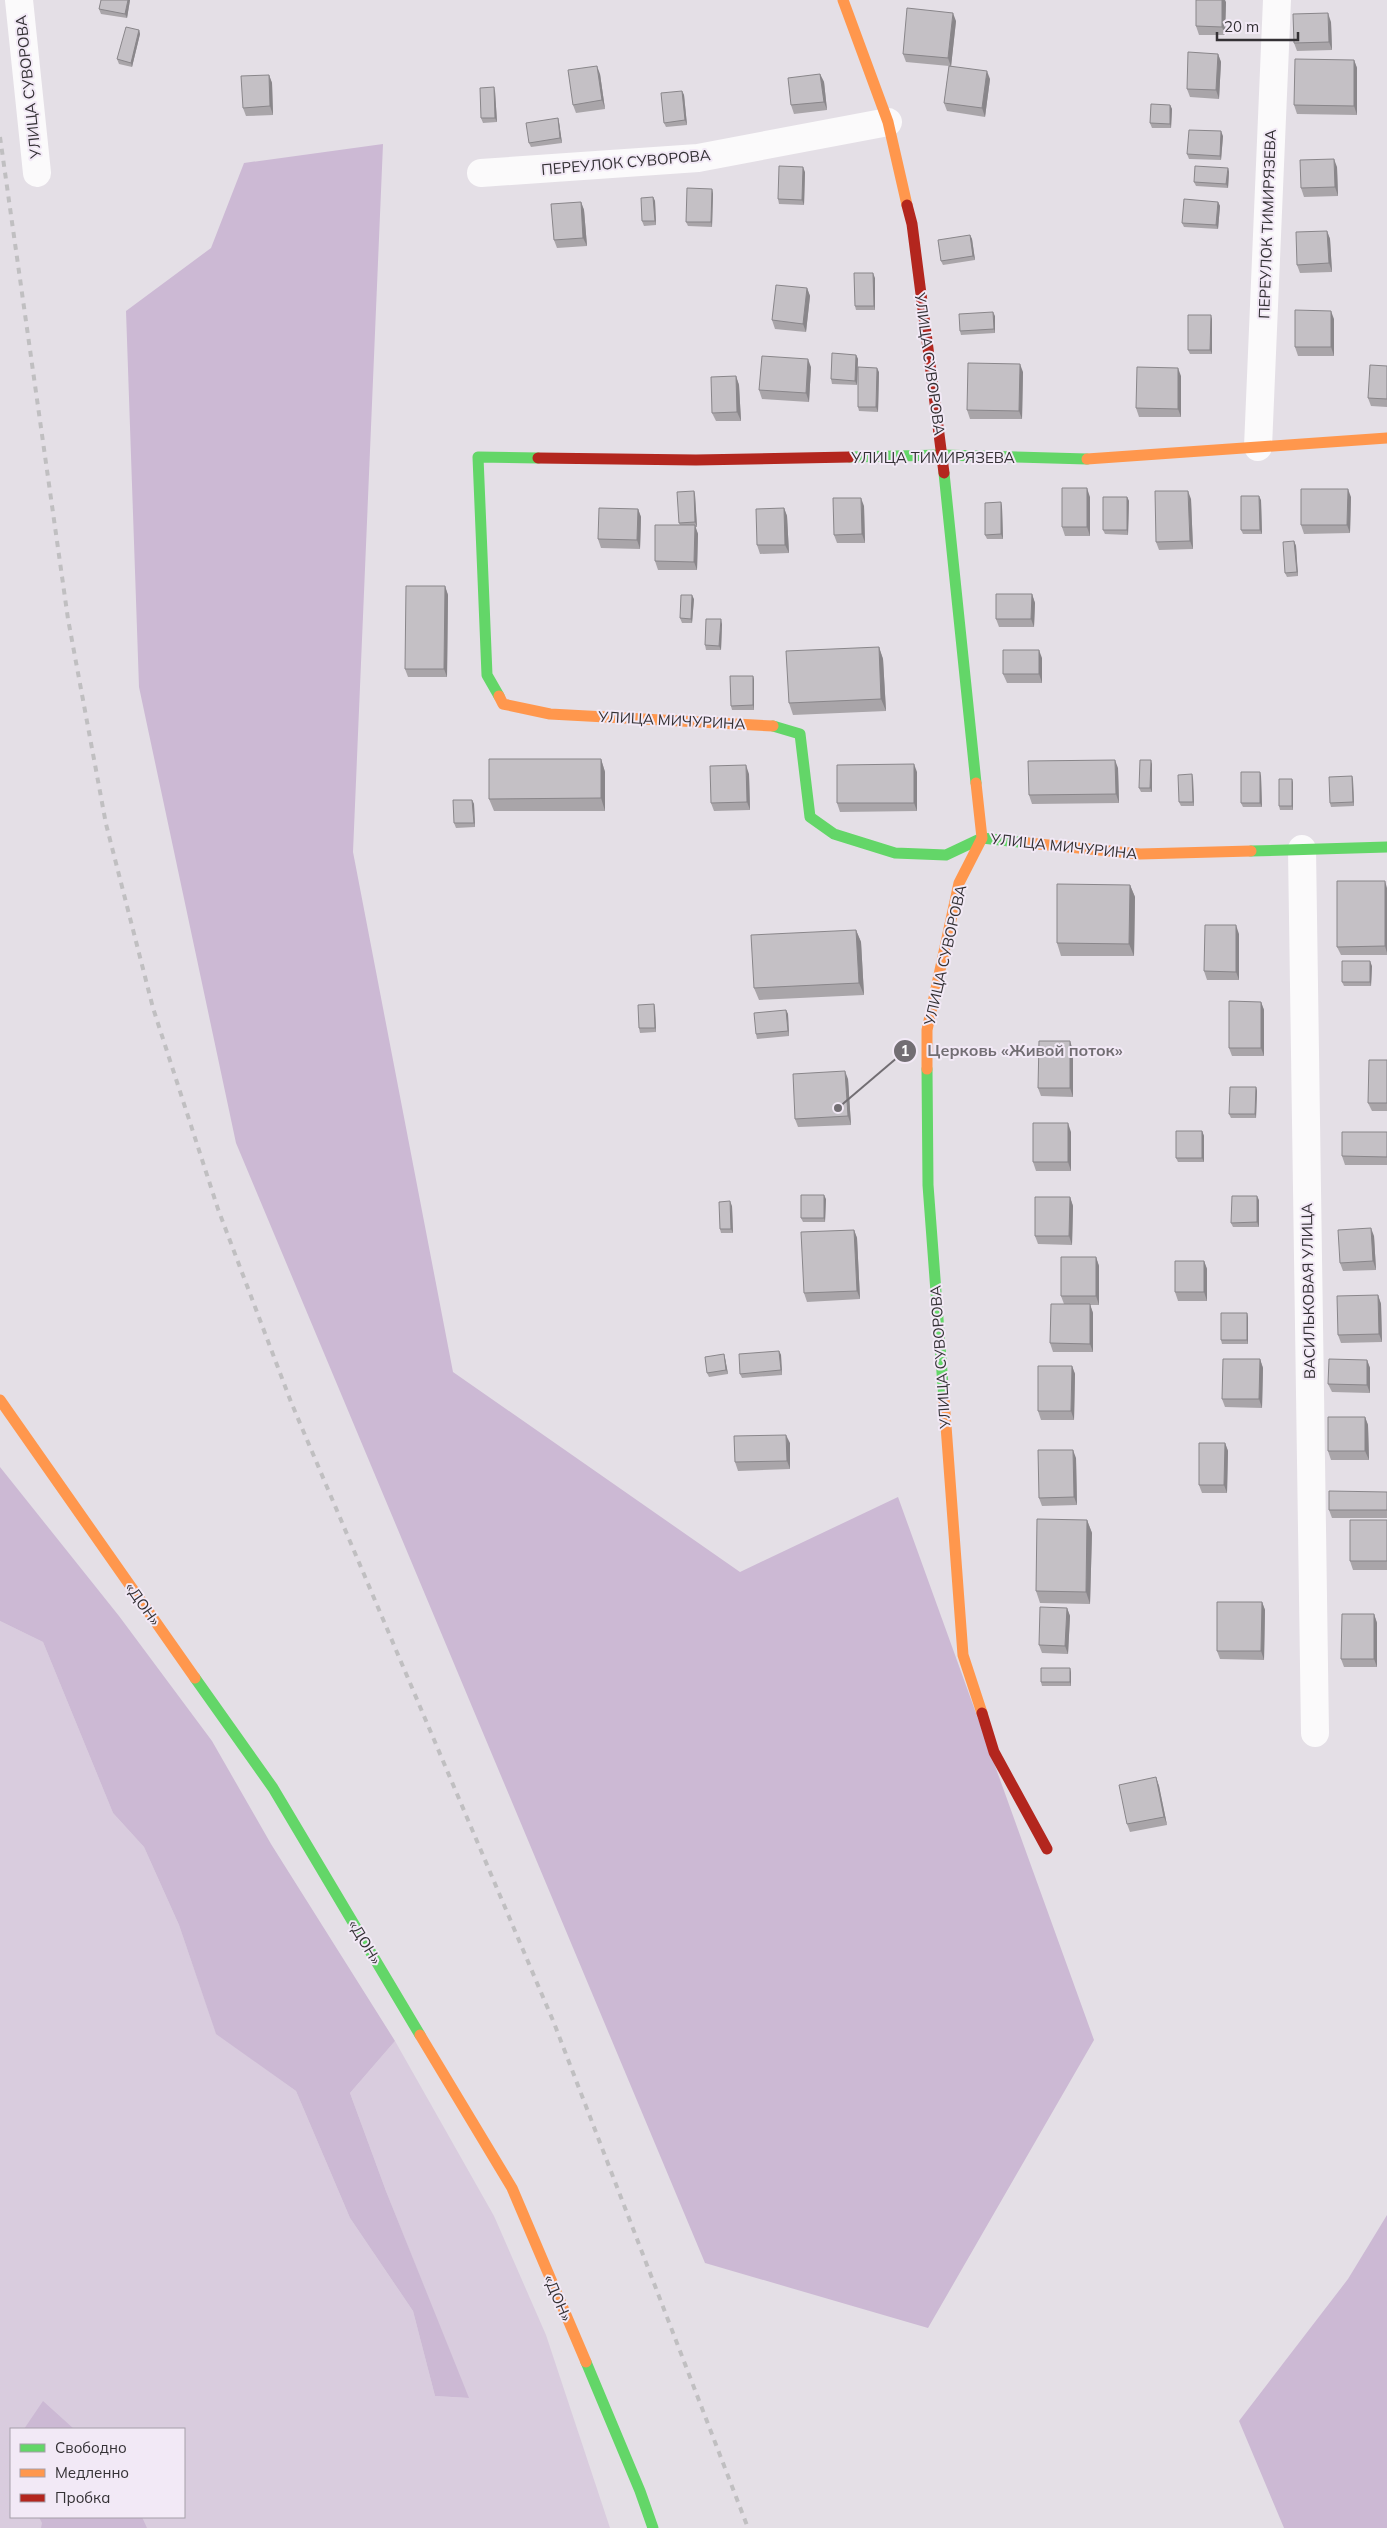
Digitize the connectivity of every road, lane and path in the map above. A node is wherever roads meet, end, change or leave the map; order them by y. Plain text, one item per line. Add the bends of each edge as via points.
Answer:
1 (19, 0) edge
2 (843, 0) edge
3 (1277, 0) edge
4 (888, 122) junction
5 (37, 173) dead end
6 (481, 173) dead end
7 (1387, 438) edge
8 (1258, 448) junction
9 (942, 455) junction
10 (487, 675) joint
11 (982, 838) junction
12 (1387, 847) edge
13 (1302, 849) junction
14 (0, 1400) edge
15 (1315, 1733) dead end
16 (1047, 1849) dead end
17 (653, 2528) edge

1 - 5 street, УЛИЦА СУВОРОВА
2 - 4 main road, УЛИЦА СУВОРОВА
3 - 8 street, ПЕРЕУЛОК ТИМИРЯЗЕВА
4 - 6 street, ПЕРЕУЛОК СУВОРОВА via 698,158
4 - 9 main road, УЛИЦА СУВОРОВА via 912,224
7 - 8 main road, УЛИЦА ТИМИРЯЗЕВА
8 - 9 main road, УЛИЦА ТИМИРЯЗЕВА via 1098,459
9 - 10 main road, УЛИЦА ТИМИРЯЗЕВА via 696,460 478,457
9 - 11 main road, УЛИЦА СУВОРОВА
10 - 11 main road, УЛИЦА МИЧУРИНА via 503,704 550,714 770,725 800,734 810,817 834,834 895,853 946,855
11 - 13 main road, УЛИЦА МИЧУРИНА via 1140,854
11 - 16 main road, УЛИЦА СУВОРОВА via 959,883 927,1030 928,1185 963,1655 994,1752
12 - 13 main road, УЛИЦА МИЧУРИНА
13 - 15 street, ВАСИЛЬКОВАЯ УЛИЦА
14 - 17 main road, «ДОН» via 273,1788 512,2188

